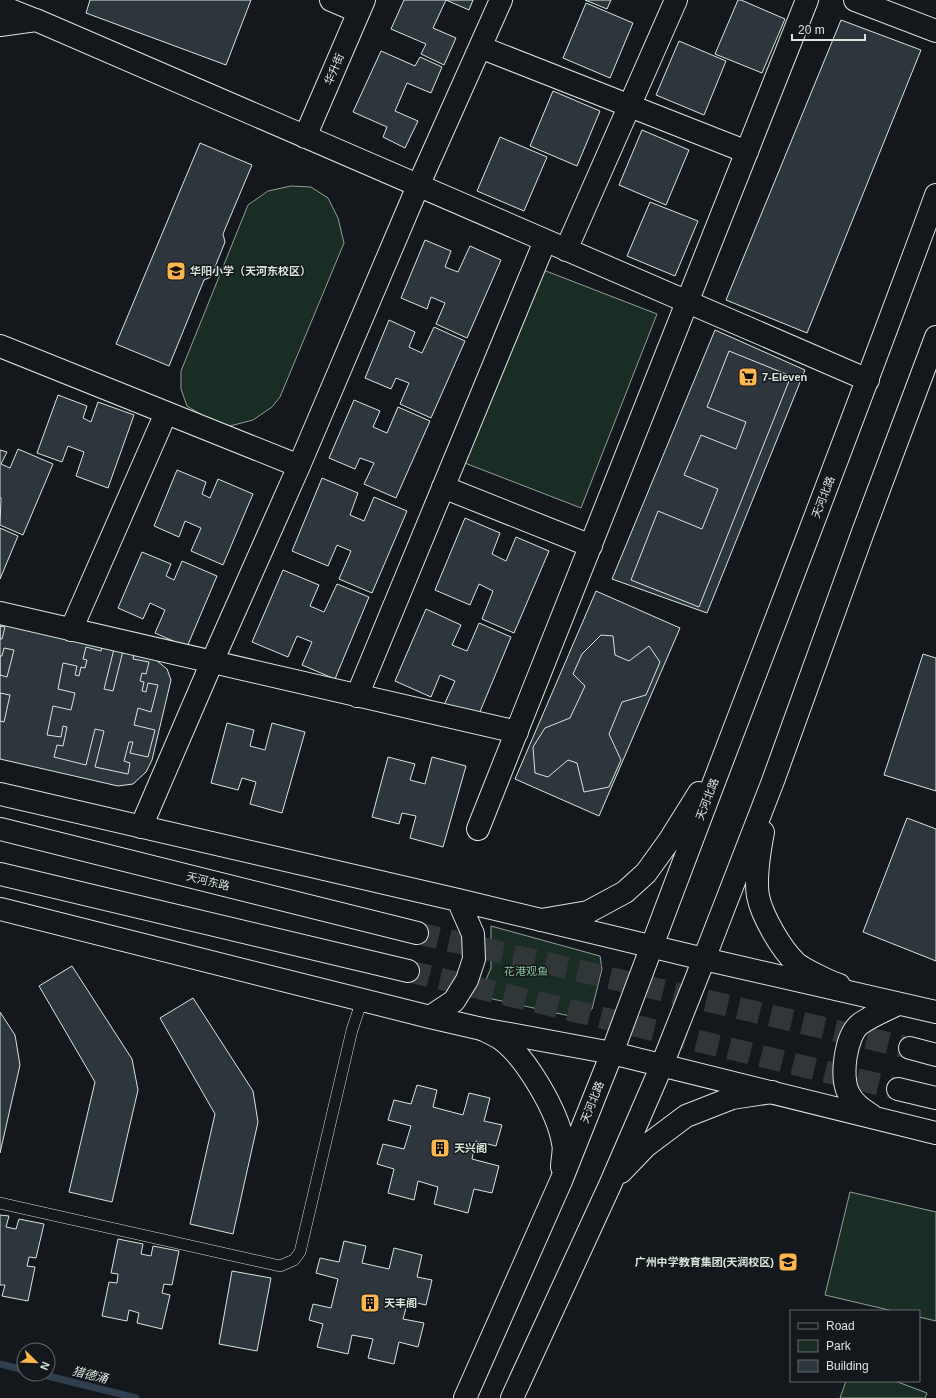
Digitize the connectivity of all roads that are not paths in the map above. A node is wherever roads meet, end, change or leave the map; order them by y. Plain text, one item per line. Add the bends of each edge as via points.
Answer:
1 (331, 0) edge
2 (501, 0) edge
3 (676, 0) edge
4 (807, 0) edge
5 (855, 0) edge
6 (0, 6) edge
7 (361, 6) edge
8 (36, 20) junction
9 (0, 25) edge
10 (936, 31) edge
11 (480, 47) junction
12 (628, 106) junction
13 (305, 137) junction
14 (748, 152) junction
15 (418, 186) junction
16 (936, 195) edge
17 (545, 240) junction
18 (566, 250) junction
19 (688, 302) junction
20 (936, 337) edge
21 (0, 346) edge
22 (868, 380) junction
23 (166, 413) junction
24 (299, 466) junction
25 (443, 487) junction
26 (591, 546) junction
27 (0, 613) edge
28 (71, 630) junction
29 (212, 662) junction
30 (357, 696) junction
31 (517, 732) junction
32 (724, 751) junction
33 (773, 781) junction
34 (0, 794) edge
35 (141, 827) junction
36 (0, 829) edge
37 (478, 829) dead end
38 (0, 874) edge
39 (458, 900) junction
40 (0, 909) edge
41 (541, 920) junction
42 (417, 933) tunnel mouth
43 (651, 947) junction
44 (704, 959) junction
45 (408, 972) tunnel mouth
46 (362, 1000) junction
47 (898, 1004) junction
48 (936, 1012) edge
49 (430, 1017) junction
50 (482, 1029) junction
51 (910, 1048) tunnel mouth
52 (612, 1052) junction
53 (936, 1055) edge
54 (662, 1065) junction
55 (898, 1089) tunnel mouth
56 (772, 1092) junction
57 (936, 1098) edge
58 (874, 1118) junction
59 (936, 1133) edge
60 (561, 1181) junction
61 (610, 1185) junction
62 (0, 1203) edge
63 (465, 1398) edge
64 (512, 1398) edge

1 - 7 main road
2 - 11 main road
3 - 12 main road
4 - 14 main road
5 - 10 main road
6 - 8 main road
7 - 13 main road, 华升街
8 - 9 main road
8 - 13 main road
11 - 12 main road
11 - 15 main road
12 - 14 main road
12 - 18 main road
13 - 15 main road
14 - 19 main road
15 - 17 main road
15 - 24 main road
16 - 22 main road, 天河北路
17 - 18 main road
17 - 25 main road
18 - 19 main road
19 - 22 main road
19 - 26 main road
20 - 33 main road
21 - 23 main road
22 - 32 main road, 天河北路
23 - 24 main road
23 - 28 main road
24 - 29 main road
25 - 26 main road
25 - 30 main road
26 - 31 main road
27 - 28 main road
28 - 29 main road
29 - 30 main road
29 - 35 main road
30 - 31 main road
31 - 37 main road
32 - 41 main road via 669,841 646,873 625,892 588,912
32 - 43 main road, 天河北路
33 - 44 main road
33 - 47 main road via 758,867 758,895 766,920 778,941 796,963 831,983
34 - 35 main road
35 - 39 main road
36 - 42 main road, 天河东路
38 - 45 main road
39 - 41 main road
39 - 49 main road via 473,934 474,959 454,1001
40 - 46 main road
41 - 43 main road
43 - 44 main road
43 - 52 main road, 天河北路
44 - 47 main road
44 - 54 main road
46 - 49 main road
46 - 62 lane via 352,1030 300,1252 294,1260 280,1266
47 - 48 main road
47 - 58 main road via 859,1025 851,1036 846,1053 845,1078 848,1092 854,1103
49 - 50 main road
50 - 52 main road
50 - 60 main road via 501,1039 514,1051 530,1071 556,1117 564,1144
51 - 53 main road
52 - 54 main road
52 - 60 main road, 天河北路
54 - 56 main road
54 - 61 main road
55 - 57 main road
56 - 58 main road
56 - 61 main road via 732,1098 686,1116 646,1146
58 - 59 main road
60 - 63 main road, 天河北路
61 - 64 main road

